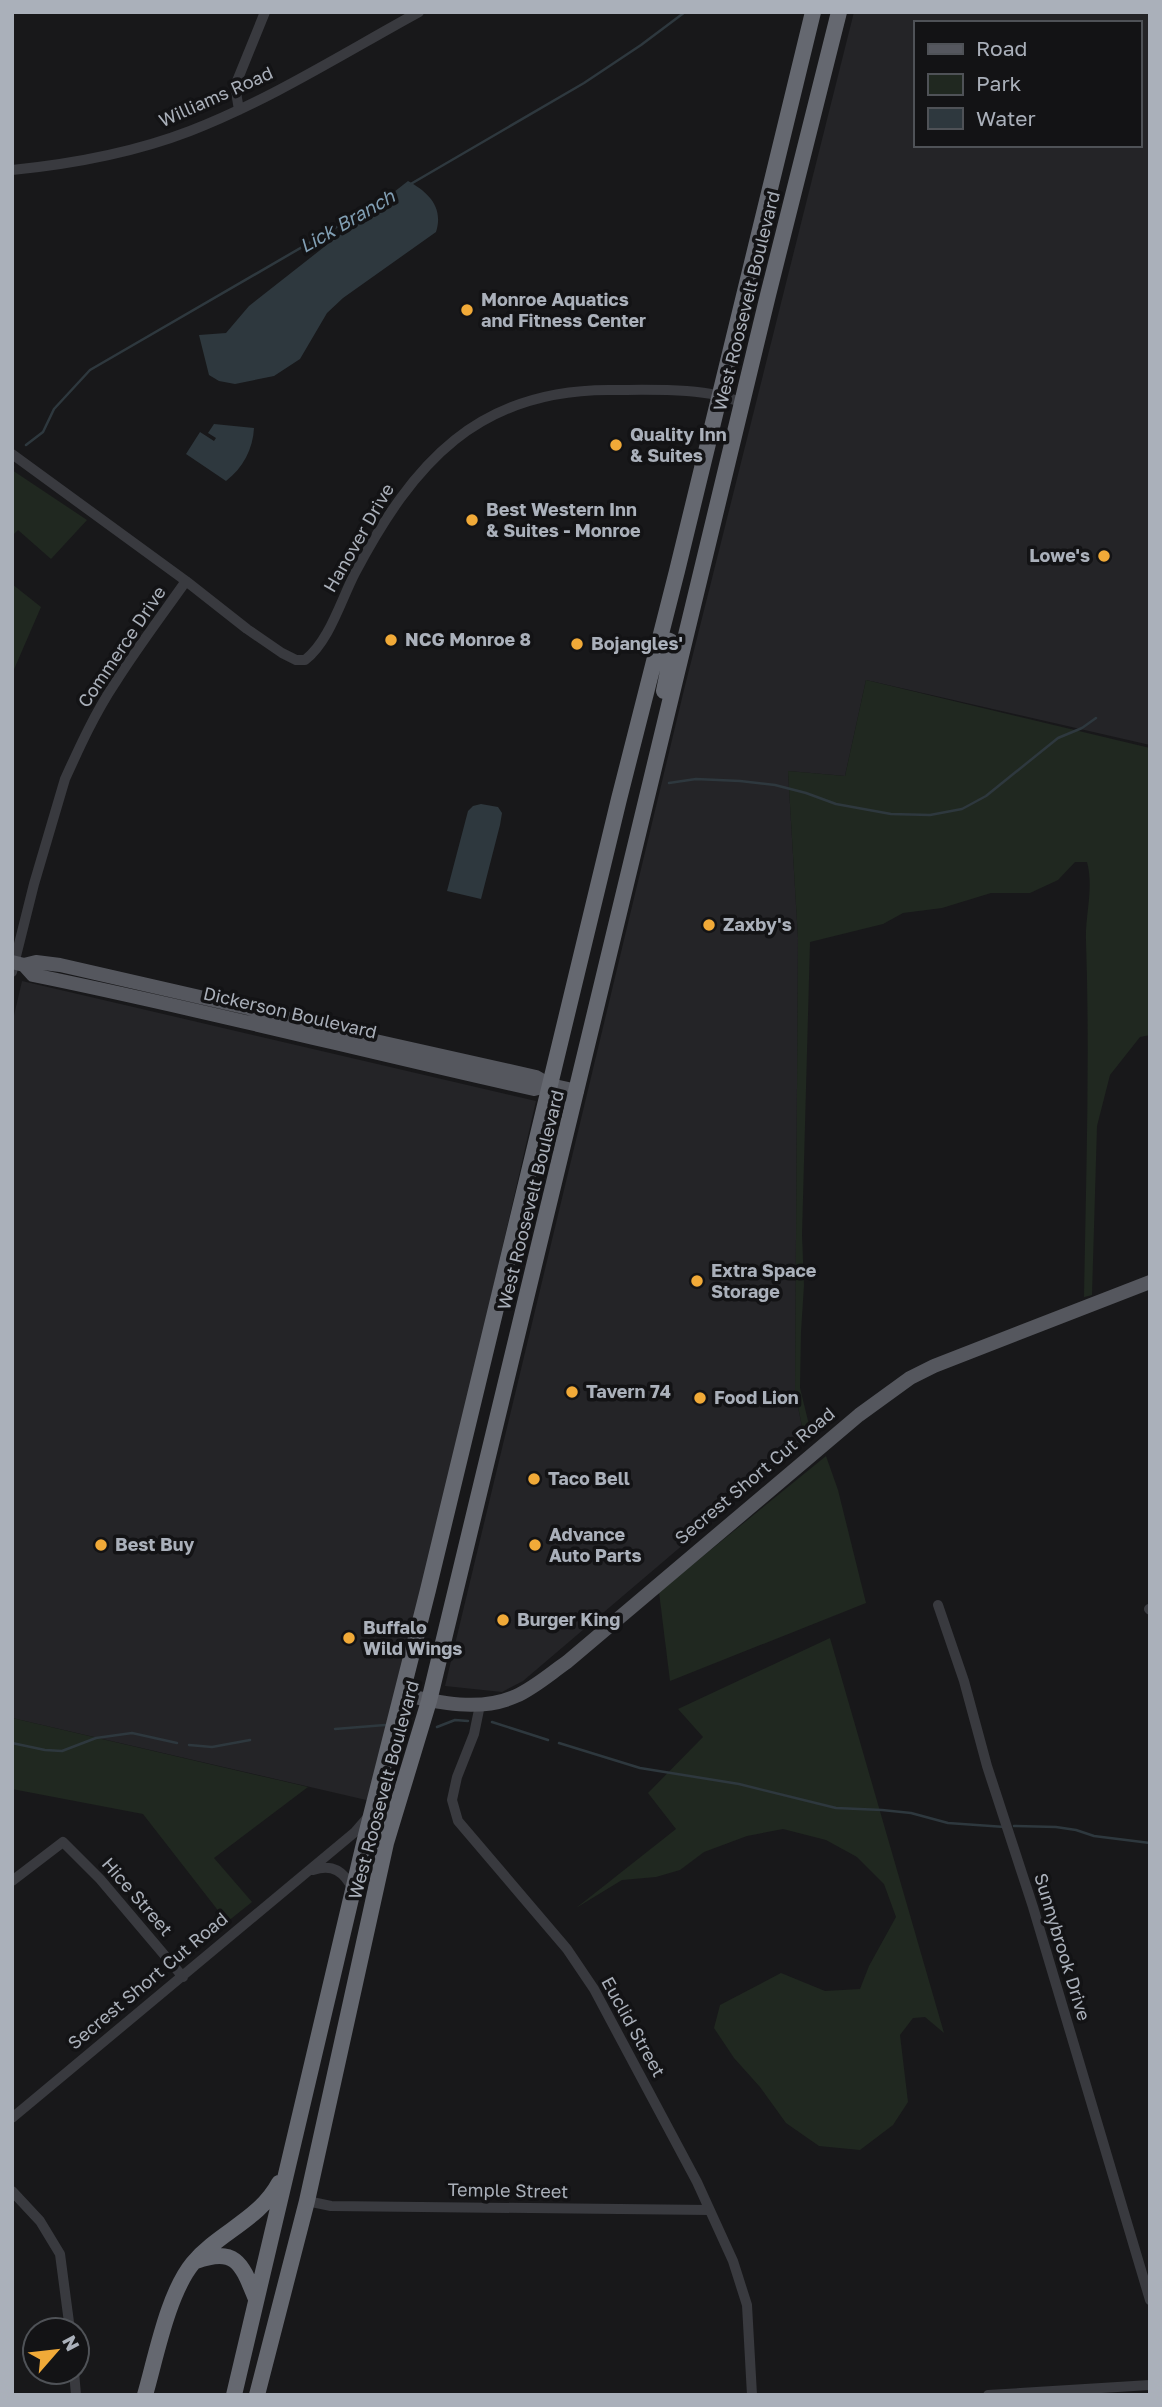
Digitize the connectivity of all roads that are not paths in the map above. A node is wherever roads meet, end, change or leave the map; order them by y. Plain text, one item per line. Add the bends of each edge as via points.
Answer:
1 (265, 12) edge
2 (419, 12) edge
3 (813, 12) edge
4 (839, 12) edge
5 (239, 110) junction
6 (12, 170) edge
7 (721, 396) junction
8 (742, 404) junction
9 (12, 454) edge
10 (186, 581) junction
11 (660, 638) junction
12 (654, 770) junction
13 (15, 965) edge
14 (293, 1034) junction
15 (353, 1036) junction
16 (550, 1085) junction
17 (577, 1091) junction
18 (1150, 1282) edge
19 (939, 1605) dead end
20 (402, 1694) junction
21 (429, 1701) junction
22 (480, 1705) junction
23 (373, 1811) junction
24 (308, 1873) junction
25 (12, 1881) edge
26 (353, 1889) junction
27 (183, 1978) junction
28 (12, 2118) edge
29 (285, 2174) junction
30 (12, 2191) edge
31 (307, 2201) junction
32 (709, 2210) junction
33 (235, 2229) junction
34 (212, 2255) junction
35 (194, 2262) junction
36 (256, 2299) junction
37 (1150, 2300) edge
38 (68, 2316) edge
39 (1150, 2385) edge
40 (145, 2395) edge
41 (234, 2395) edge
42 (257, 2395) edge
43 (752, 2395) edge
44 (988, 2395) edge

1 - 5 street via 236,86
2 - 5 street, Williams Road
3 - 7 highway, West Roosevelt Boulevard
4 - 8 highway, West Roosevelt Boulevard
5 - 6 street, Williams Road via 139,147
7 - 8 street, Hanover Drive
7 - 10 street, Hanover Drive via 572,390 511,406 486,418 438,452 406,489 355,573 322,642 305,660 296,660 247,629
7 - 11 highway, West Roosevelt Boulevard
8 - 12 highway, West Roosevelt Boulevard
9 - 10 street
10 - 13 street, Commerce Drive via 114,683 83,738 65,779
11 - 12 highway via 670,641 671,651
11 - 16 highway, West Roosevelt Boulevard
12 - 17 highway, West Roosevelt Boulevard
13 - 14 main road, Dickerson Boulevard via 33,975
13 - 15 main road, Dickerson Boulevard via 36,962 73,968
14 - 15 main road via 347,1040
14 - 16 main road, Dickerson Boulevard via 534,1089
15 - 16 main road, Dickerson Boulevard via 524,1074
16 - 17 main road, Dickerson Boulevard
16 - 20 highway, West Roosevelt Boulevard
17 - 21 highway, West Roosevelt Boulevard
18 - 22 main road, Secrest Short Cut Road via 910,1378 859,1415 566,1662 518,1696
19 - 37 street, Sunnybrook Drive
20 - 21 main road, Secrest Short Cut Road
20 - 23 highway, West Roosevelt Boulevard
21 - 22 main road, Secrest Short Cut Road
21 - 31 highway, West Roosevelt Boulevard via 386,1843
22 - 32 street, Euclid Street via 457,1777 453,1800 458,1821 594,1989
23 - 24 street, Secrest Short Cut Road
23 - 26 highway, West Roosevelt Boulevard
24 - 26 street via 324,1867 336,1869
24 - 27 street, Secrest Short Cut Road
25 - 27 street, Hice Street via 63,1842
26 - 29 highway, West Roosevelt Boulevard
27 - 28 street, Secrest Short Cut Road
29 - 33 highway via 259,2211
29 - 36 highway, West Roosevelt Boulevard
30 - 38 street via 40,2221 60,2254
31 - 32 street, Temple Street via 331,2206
31 - 42 highway, West Roosevelt Boulevard
32 - 43 street, Euclid Street via 747,2305
33 - 34 highway via 235,2239
33 - 35 highway
34 - 35 highway
34 - 36 highway via 239,2262
35 - 40 highway via 175,2293
36 - 41 highway, West Roosevelt Boulevard
39 - 44 street

